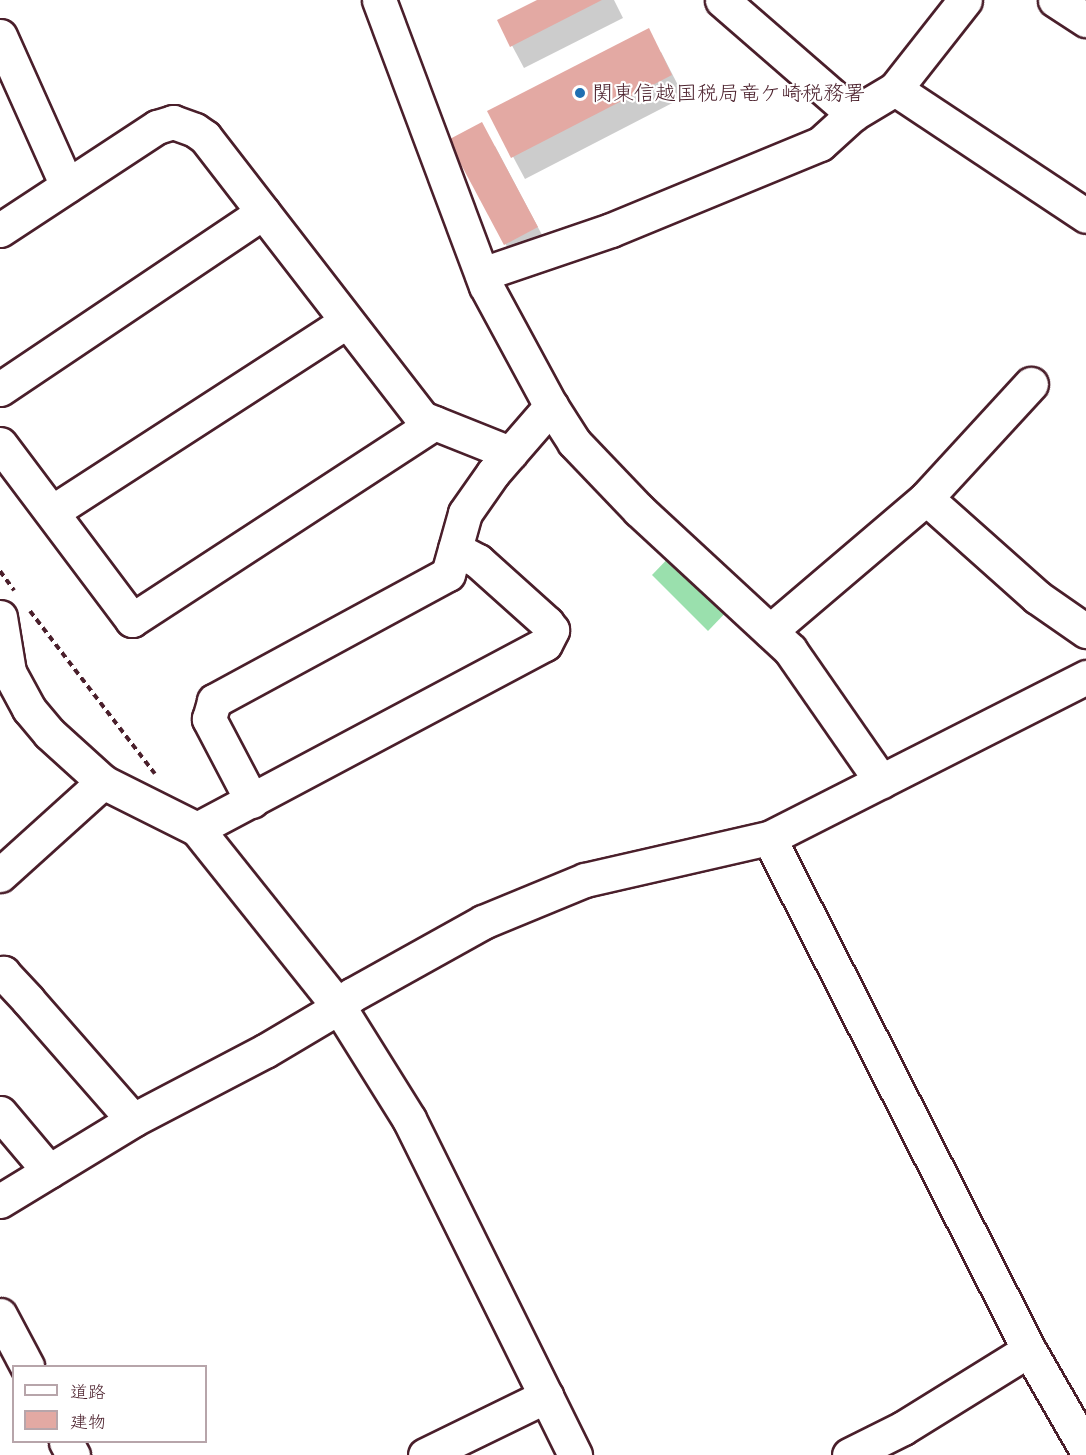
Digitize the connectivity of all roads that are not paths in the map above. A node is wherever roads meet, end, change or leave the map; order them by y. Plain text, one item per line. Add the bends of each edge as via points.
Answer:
1 (379, 0) edge
2 (722, 0) edge
3 (965, 0) edge
4 (1055, 0) edge
5 (1086, 20) edge
6 (0, 36) edge
7 (895, 89) junction
8 (853, 114) junction
9 (67, 186) junction
10 (263, 212) junction
11 (1086, 216) edge
12 (0, 230) edge
13 (482, 274) junction
14 (347, 321) junction
15 (1031, 384) dead end
16 (0, 389) edge
17 (551, 406) junction
18 (434, 423) junction
19 (0, 444) edge
20 (510, 453) junction
21 (926, 498) junction
22 (52, 512) junction
23 (455, 549) junction
24 (16, 608) edge
25 (770, 631) junction
26 (1086, 631) edge
27 (1086, 677) edge
28 (881, 781) junction
29 (103, 782) junction
30 (252, 801) junction
31 (197, 829) junction
32 (769, 838) junction
33 (0, 875) edge
34 (0, 975) edge
35 (339, 1007) junction
36 (0, 1113) edge
37 (133, 1120) junction
38 (49, 1171) junction
39 (0, 1201) edge
40 (0, 1315) edge
41 (1029, 1350) junction
42 (26, 1365) edge
43 (546, 1396) junction
44 (1086, 1449) edge
45 (425, 1455) edge
46 (575, 1455) edge
47 (849, 1455) edge

1 - 13 street
2 - 8 street
3 - 7 street
4 - 5 street
6 - 9 street
7 - 8 street
7 - 11 street
8 - 13 street via 820,144 610,230
9 - 10 street via 157,127 173,122 205,137
9 - 12 street
10 - 14 street
10 - 16 street
13 - 17 street
14 - 18 street via 422,418
14 - 22 street
15 - 21 street
17 - 20 street
17 - 25 street via 574,442 639,510
18 - 20 street
18 - 22 street via 132,620
19 - 22 street
20 - 23 street via 465,513
21 - 25 street
21 - 26 street via 1037,597
23 - 30 street via 448,574 214,701 209,719
23 - 30 street via 478,561 547,623 552,630 545,644
24 - 29 street via 9,672 17,691 49,733
25 - 28 street via 790,650
27 - 28 street
28 - 32 street
29 - 31 street
29 - 33 street
30 - 31 street
31 - 35 street
32 - 35 street via 585,880 483,922 352,995
32 - 41 street
34 - 37 street via 3,973 28,1000
35 - 37 street
35 - 43 street via 409,1119
36 - 38 street
37 - 38 street
38 - 39 street
40 - 42 street
41 - 44 street
41 - 47 street via 903,1428
43 - 45 street
43 - 46 street

